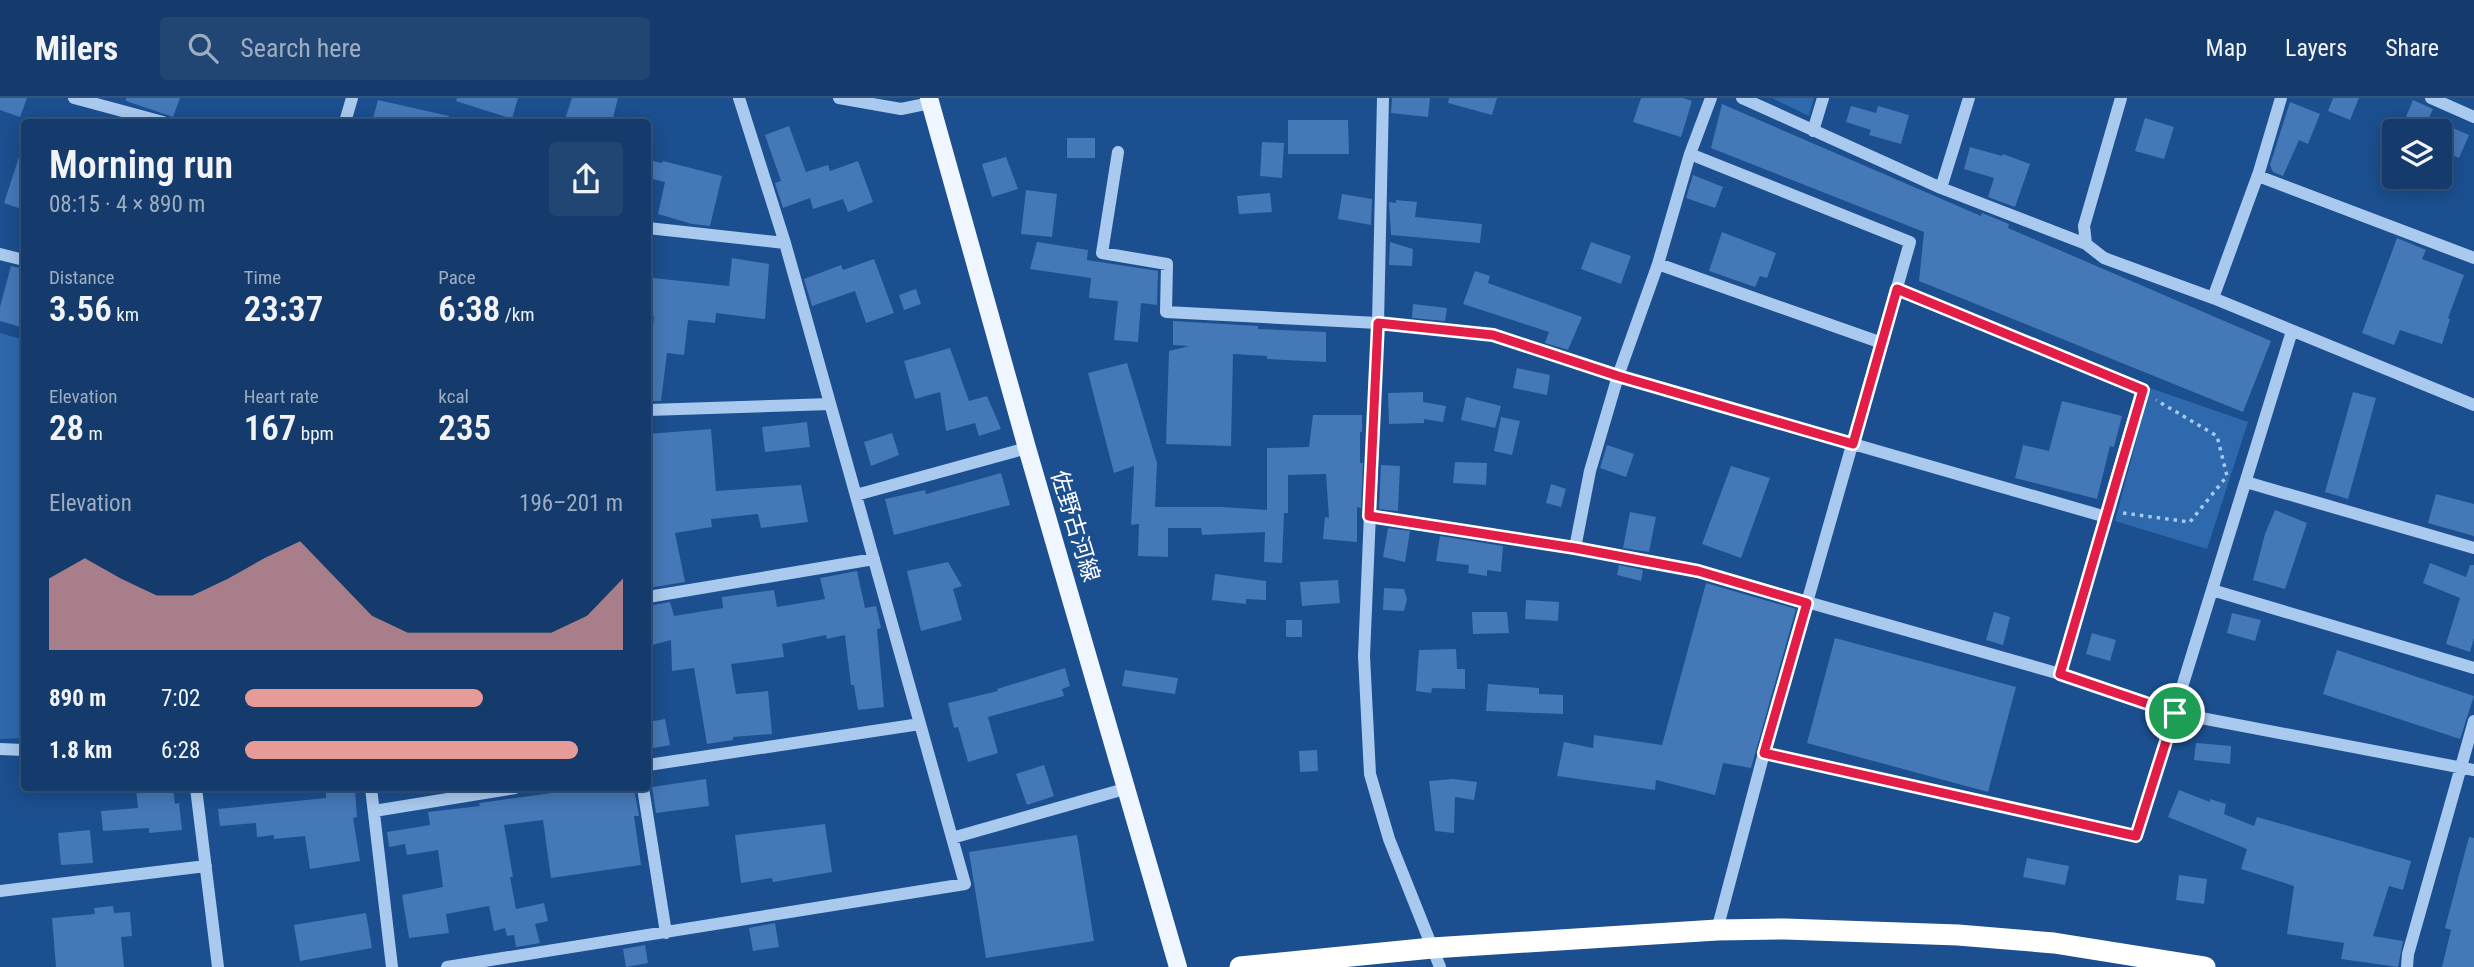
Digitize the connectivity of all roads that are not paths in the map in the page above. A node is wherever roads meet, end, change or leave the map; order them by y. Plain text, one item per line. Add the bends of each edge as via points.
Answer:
1 (74, 98) edge
2 (352, 98) edge
3 (739, 98) edge
4 (839, 98) edge
5 (1383, 98) edge
6 (1711, 98) edge
7 (1742, 98) edge
8 (1823, 98) edge
9 (1969, 98) edge
10 (2121, 98) edge
11 (2281, 98) edge
12 (2431, 98) edge
13 (930, 101) edge
14 (2474, 117) edge
15 (152, 119) edge
16 (346, 119) edge
17 (1812, 131) junction
18 (1118, 152) dead end
19 (1690, 154) junction
20 (2258, 176) junction
21 (1941, 188) junction
22 (651, 228) edge
23 (785, 243) junction
24 (2086, 244) junction
25 (0, 254) edge
26 (2474, 258) edge
27 (21, 259) edge
28 (1658, 264) junction
29 (1897, 289) junction
30 (2213, 298) junction
31 (1378, 323) junction
32 (2292, 331) junction
33 (1882, 343) junction
34 (1618, 376) junction
35 (830, 404) junction
36 (2474, 405) edge
37 (651, 410) edge
38 (1853, 444) junction
39 (1027, 448) junction
40 (2246, 482) junction
41 (856, 495) junction
42 (2107, 514) junction
43 (1369, 516) junction
44 (1575, 548) junction
45 (2474, 548) edge
46 (874, 559) junction
47 (2212, 590) junction
48 (651, 596) edge
49 (1807, 603) junction
50 (2474, 668) edge
51 (2060, 674) junction
52 (2175, 713) junction
53 (2474, 721) edge
54 (920, 724) junction
55 (0, 749) edge
56 (21, 750) edge
57 (1764, 753) junction
58 (651, 765) edge
59 (2460, 767) junction
60 (2474, 770) edge
61 (1128, 788) junction
62 (196, 791) edge
63 (371, 791) edge
64 (497, 791) edge
65 (643, 791) edge
66 (374, 811) junction
67 (952, 838) junction
68 (206, 866) junction
69 (0, 891) edge
70 (1717, 930) junction
71 (666, 933) junction
72 (1436, 957) edge
73 (218, 967) edge
74 (392, 967) edge
75 (447, 967) edge
76 (1178, 967) edge
77 (1240, 967) edge
78 (2204, 967) edge
79 (2407, 967) edge

1 - 15 street
2 - 16 street
3 - 23 street
4 - 13 street via 901,109
5 - 31 street
6 - 19 street
7 - 17 street
8 - 17 street
9 - 21 street
10 - 24 street via 2084,226
11 - 20 street
12 - 14 street
13 - 39 main road, 佐野古河線
17 - 21 street
18 - 31 street via 1102,253 1167,264 1166,312
19 - 28 street
19 - 29 street via 1910,242
20 - 26 street
20 - 30 street
21 - 24 street
22 - 23 street
23 - 35 street
24 - 30 street via 2104,258
25 - 27 street
28 - 33 street
28 - 34 street
29 - 33 street
29 - 42 street via 2143,390
30 - 32 street
31 - 34 street via 1493,335
31 - 43 street
32 - 36 street
32 - 40 street
33 - 38 street
34 - 38 street
34 - 44 street via 1590,471
35 - 37 street
35 - 41 street
38 - 42 street
38 - 49 street
39 - 41 street
39 - 61 main road, 佐野古河線
40 - 45 street
40 - 47 street
41 - 46 street
42 - 51 street
43 - 44 street
43 - 72 street via 1364,656 1370,775 1389,839
44 - 49 street via 1698,571
46 - 48 street
46 - 54 street
47 - 50 street
47 - 52 street
49 - 51 street
49 - 57 street
51 - 52 street
52 - 57 street via 2136,836
52 - 59 street
53 - 59 street
54 - 58 street
54 - 67 street
55 - 56 street
57 - 70 street
59 - 60 street
59 - 79 street
61 - 67 street
61 - 76 main road, 佐野古河線
62 - 68 street
63 - 66 street
64 - 66 street
65 - 71 street
66 - 74 street
67 - 71 street via 965,884
68 - 69 street
68 - 73 street
70 - 72 highway
70 - 78 highway via 1958,935 2054,943
71 - 75 street
72 - 77 highway

